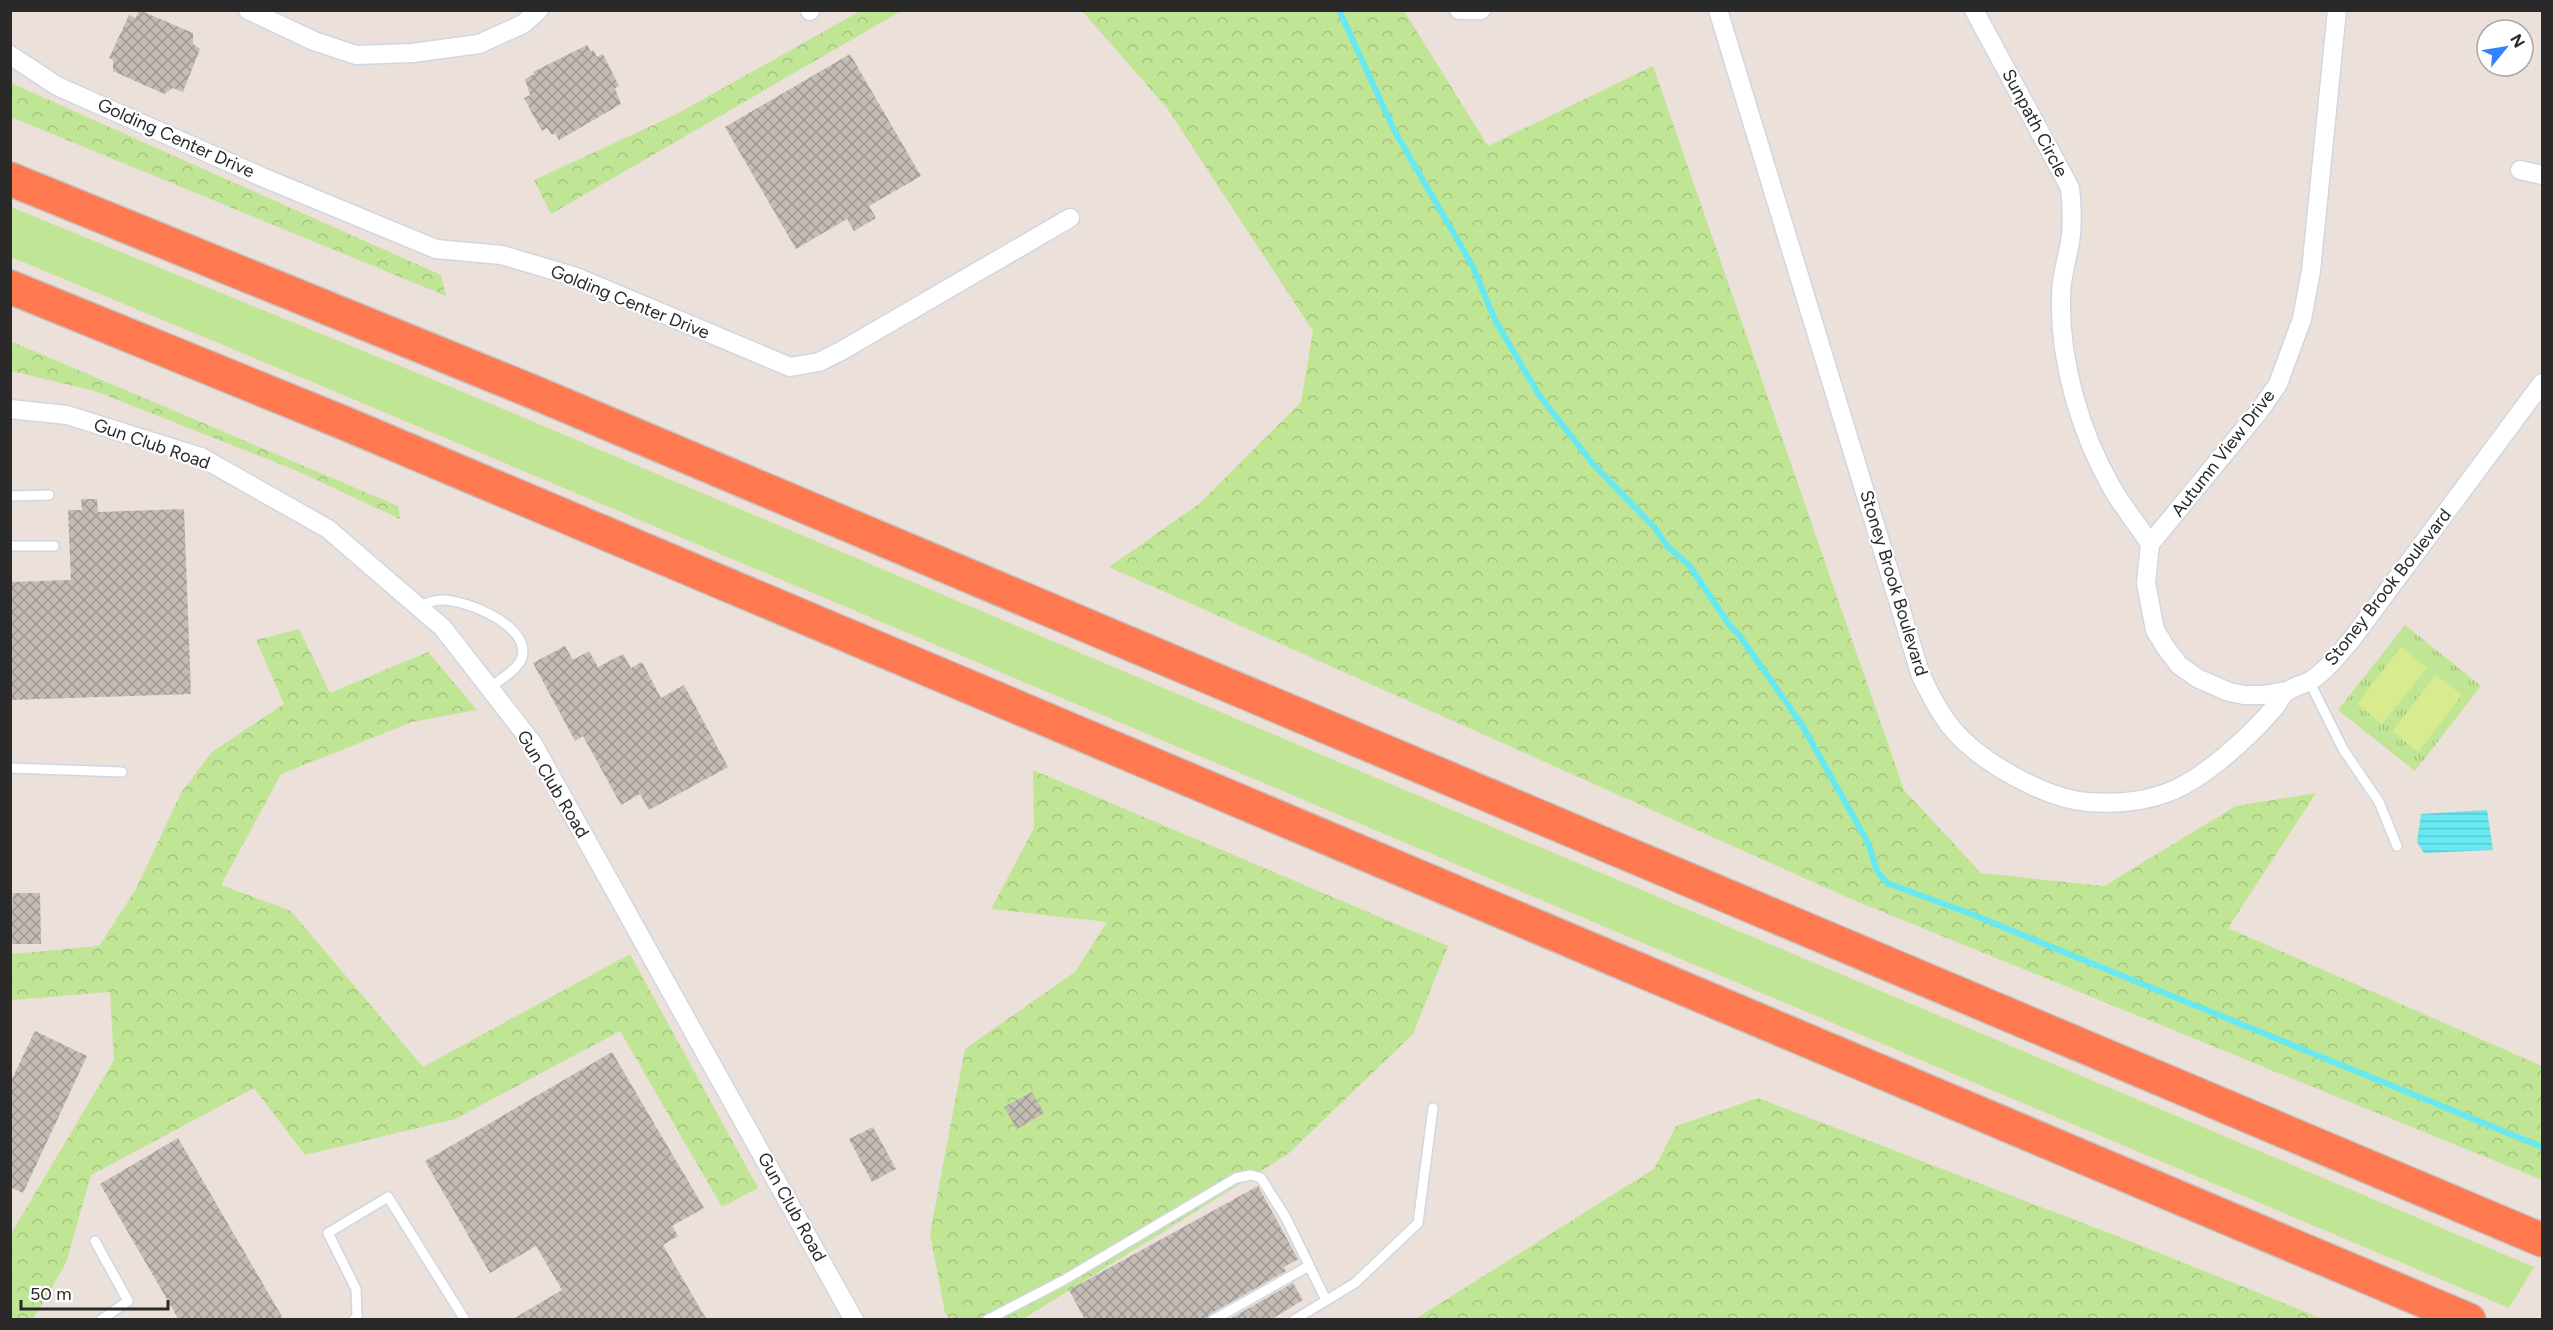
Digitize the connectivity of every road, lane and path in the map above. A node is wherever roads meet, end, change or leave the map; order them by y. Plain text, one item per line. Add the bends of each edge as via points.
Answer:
1 (248, 10) edge
2 (539, 10) edge
3 (1459, 10) edge
4 (1481, 10) edge
5 (1718, 10) edge
6 (1974, 10) edge
7 (2337, 10) edge
8 (10, 55) edge
9 (2520, 170) dead end
10 (2542, 175) edge
11 (10, 179) edge
12 (1070, 218) dead end
13 (10, 287) edge
14 (2542, 386) edge
15 (10, 409) edge
16 (49, 495) dead end
17 (10, 496) edge
18 (2151, 544) junction
19 (10, 546) edge
20 (54, 546) dead end
21 (418, 606) junction
22 (2309, 681) junction
23 (489, 688) junction
24 (2286, 691) junction
25 (10, 768) edge
26 (122, 772) dead end
27 (2397, 846) dead end
28 (1433, 1108) dead end
29 (2542, 1240) edge
30 (95, 1241) dead end
31 (1309, 1266) junction
32 (1326, 1300) junction
33 (101, 1320) edge
34 (354, 1320) edge
35 (465, 1320) edge
36 (854, 1320) edge
37 (987, 1320) edge
38 (1213, 1320) edge
39 (1294, 1320) edge
40 (2469, 1320) edge

1 - 2 street via 314,41 356,55 479,44 523,24
3 - 4 street
5 - 24 street, Stoney Brook Boulevard via 1907,633 1921,676 1950,727 1981,756 2008,774 2057,796 2086,802 2122,802 2169,792 2191,780 2226,755
6 - 18 street, Sunpath Circle via 2070,188 2071,242 2061,295 2069,372 2099,464
7 - 18 street, Autumn View Drive via 2311,272 2291,351 2278,384 2260,410
8 - 12 street, Golding Center Drive via 57,86 436,249 502,255 576,277 790,367 819,362 841,351
9 - 10 street
11 - 29 highway via 531,390
13 - 40 highway via 344,423
14 - 22 street, Stoney Brook Boulevard via 2352,639
15 - 21 street, Gun Club Road via 67,415 201,458 328,529
16 - 17 lane
18 - 24 street via 2146,583 2149,609 2155,630 2179,665 2229,692 2263,695
19 - 20 lane
21 - 23 street, Gun Club Road via 443,628
21 - 23 lane via 441,600 470,605 490,613 521,639 524,650 520,663
22 - 24 street, Stoney Brook Boulevard
22 - 27 lane via 2343,749 2379,802
23 - 36 street, Gun Club Road via 533,744
25 - 26 lane
28 - 32 lane via 1418,1223 1356,1282
30 - 33 lane via 128,1302
31 - 32 lane
31 - 37 lane via 1261,1178 1251,1175 1236,1178 1064,1280
31 - 38 lane
32 - 39 lane
34 - 35 lane via 356,1289 328,1233 388,1197

